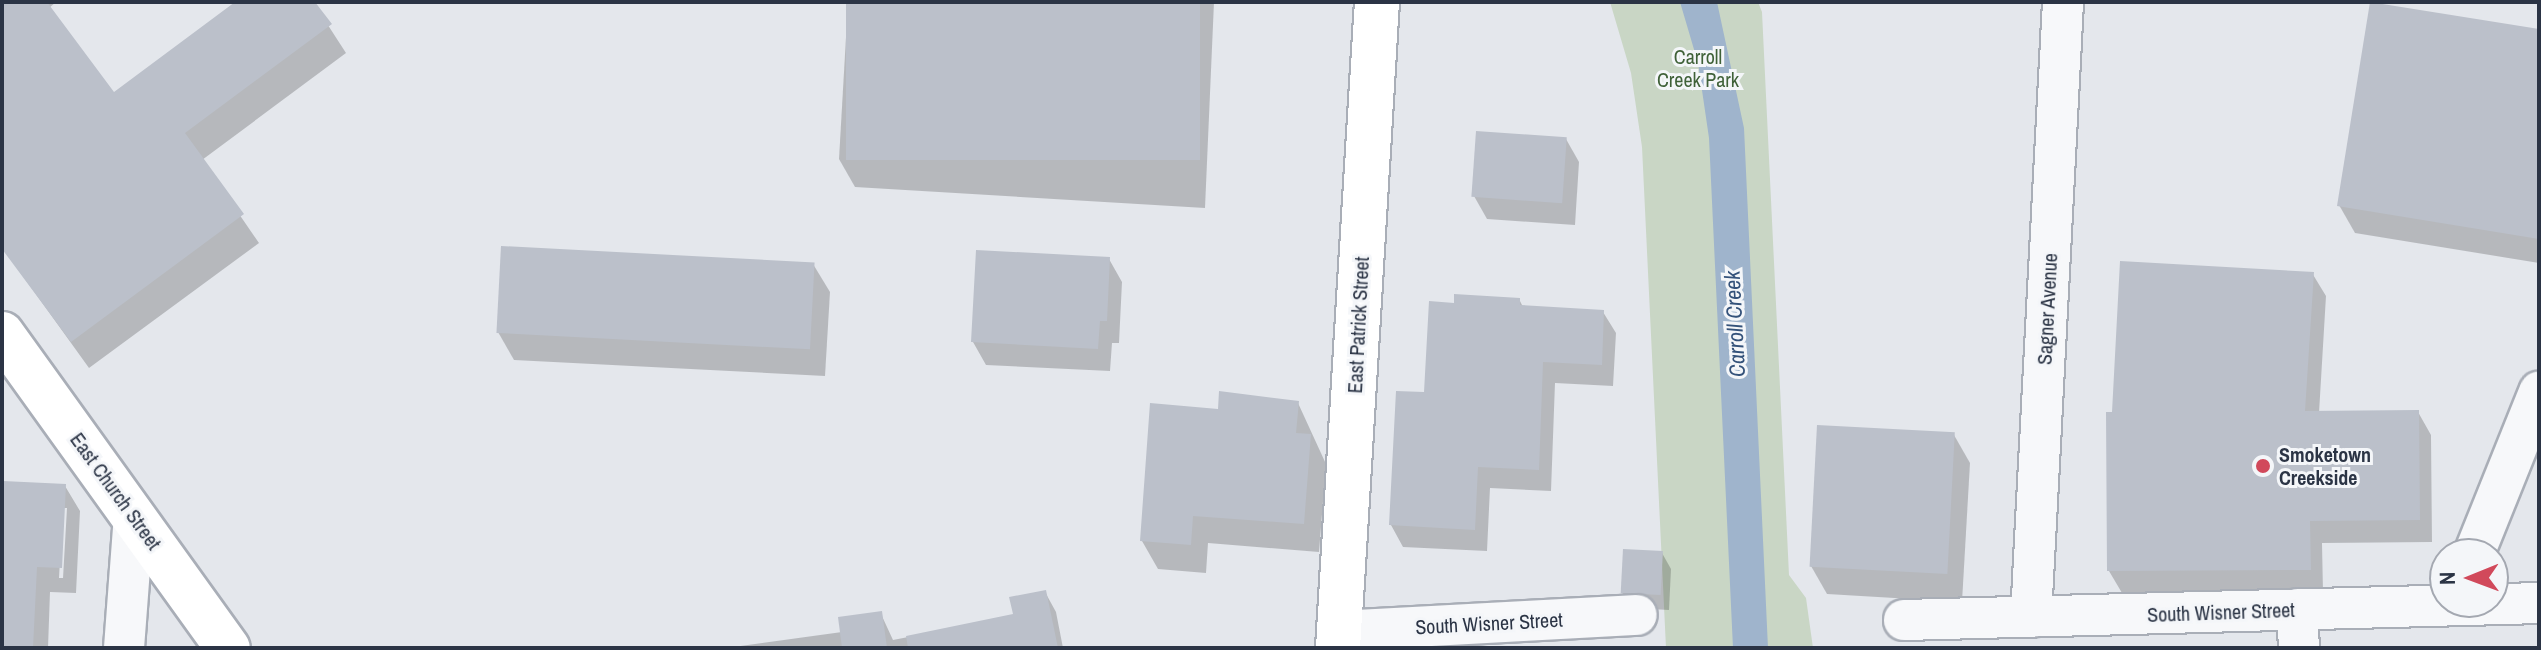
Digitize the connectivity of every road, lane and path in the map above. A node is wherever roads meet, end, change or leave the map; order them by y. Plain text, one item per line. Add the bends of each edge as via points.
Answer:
1 (1377, 2) edge
2 (2063, 2) edge
3 (2, 334) edge
4 (2539, 392) edge
5 (134, 515) junction
6 (2480, 538) edge
7 (2509, 603) edge
8 (2539, 603) edge
9 (2429, 608) edge
10 (1637, 615) dead end
11 (2031, 617) junction
12 (1904, 620) dead end
13 (2298, 629) edge
14 (1338, 644) edge
15 (124, 648) edge
16 (228, 648) edge

1 - 14 main road, East Patrick Street
2 - 11 street, Sagner Avenue
3 - 5 main road, East Church Street
4 - 6 street
5 - 15 street
5 - 16 main road, East Church Street
7 - 8 street, South Wisner Street
9 - 13 street, South Wisner Street
10 - 14 street, South Wisner Street
11 - 12 street, South Wisner Street
11 - 13 street, South Wisner Street

